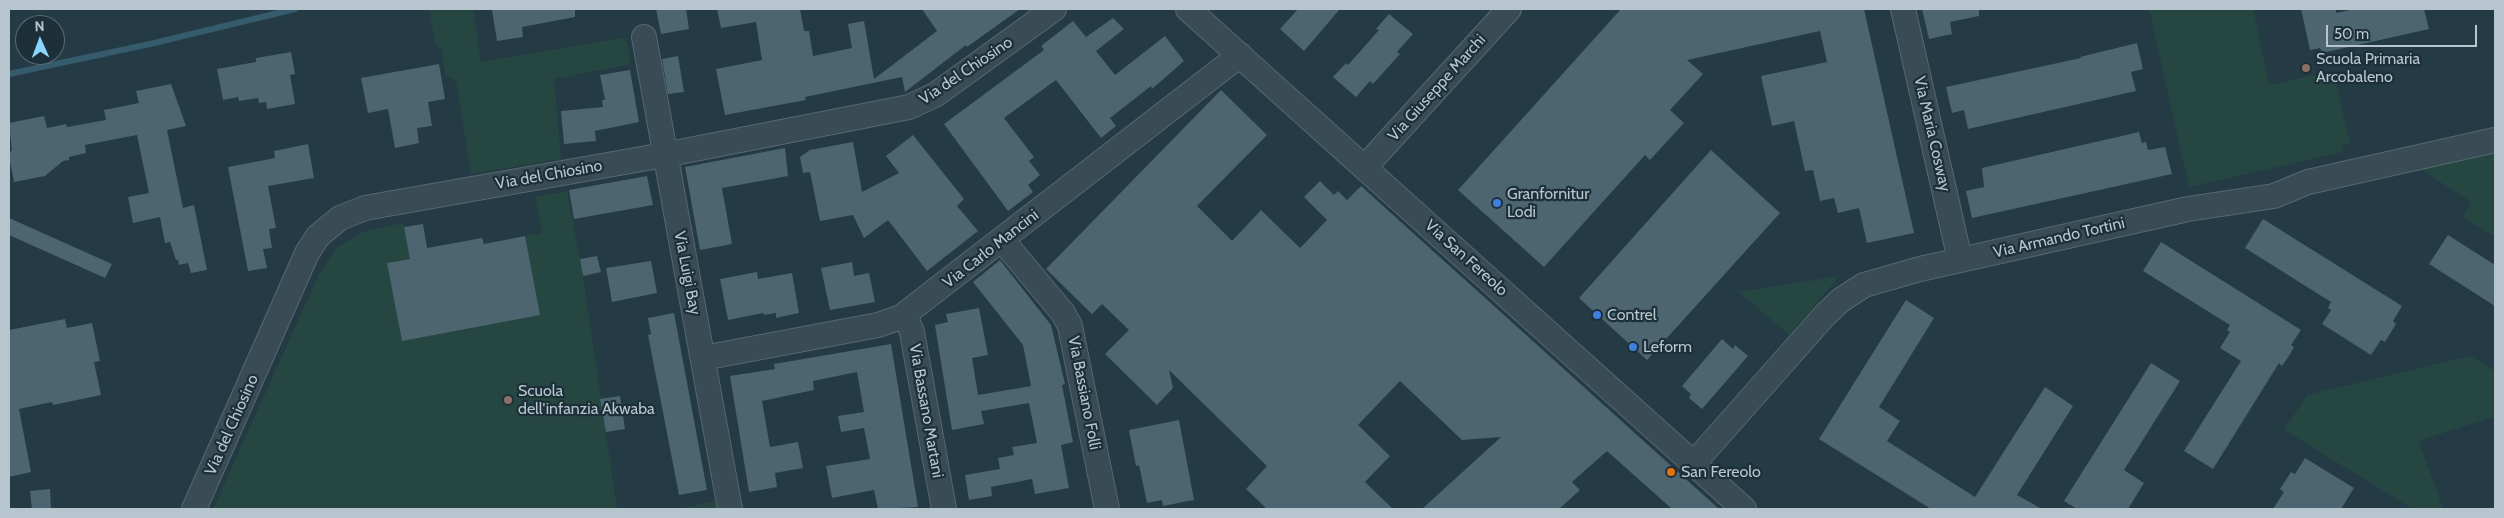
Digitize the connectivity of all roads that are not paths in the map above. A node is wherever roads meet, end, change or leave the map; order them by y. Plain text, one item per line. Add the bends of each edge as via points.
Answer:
1 (1054, 9) edge
2 (1188, 9) edge
3 (1509, 9) edge
4 (1903, 9) edge
5 (644, 37) dead end
6 (1240, 56) junction
7 (2495, 140) edge
8 (664, 155) junction
9 (1365, 167) junction
10 (1003, 241) junction
11 (1960, 260) junction
12 (905, 315) junction
13 (703, 358) junction
14 (1694, 464) junction
15 (194, 509) edge
16 (730, 509) edge
17 (944, 509) edge
18 (1107, 509) edge
19 (1744, 509) edge

1 - 8 street, Via del Chiosino via 936,95 909,107
2 - 6 street, Via San Fereolo
3 - 9 street, Via Giuseppe Marchi
4 - 11 street, Via Maria Cosway
5 - 8 street, Via Luigi Bay
6 - 9 street, Via San Fereolo
6 - 10 street, Via Carlo Mancini
7 - 11 street, Via Armando Tortini via 2308,182 2274,196 2244,202 2212,203
8 - 13 street, Via Luigi Bay
8 - 15 street, Via del Chiosino via 365,208 340,218 318,236 307,253
9 - 14 street, Via San Fereolo
10 - 12 street, Via Carlo Mancini
10 - 18 street, Via Bassiano Folli via 1063,313 1070,326
11 - 14 street, Via Armando Tortini via 1881,278 1841,300
12 - 13 street, Via Carlo Mancini via 878,325
12 - 17 street, Via Bassano Martani via 912,332
13 - 16 street, Via Luigi Bay
14 - 19 street, Via San Fereolo

